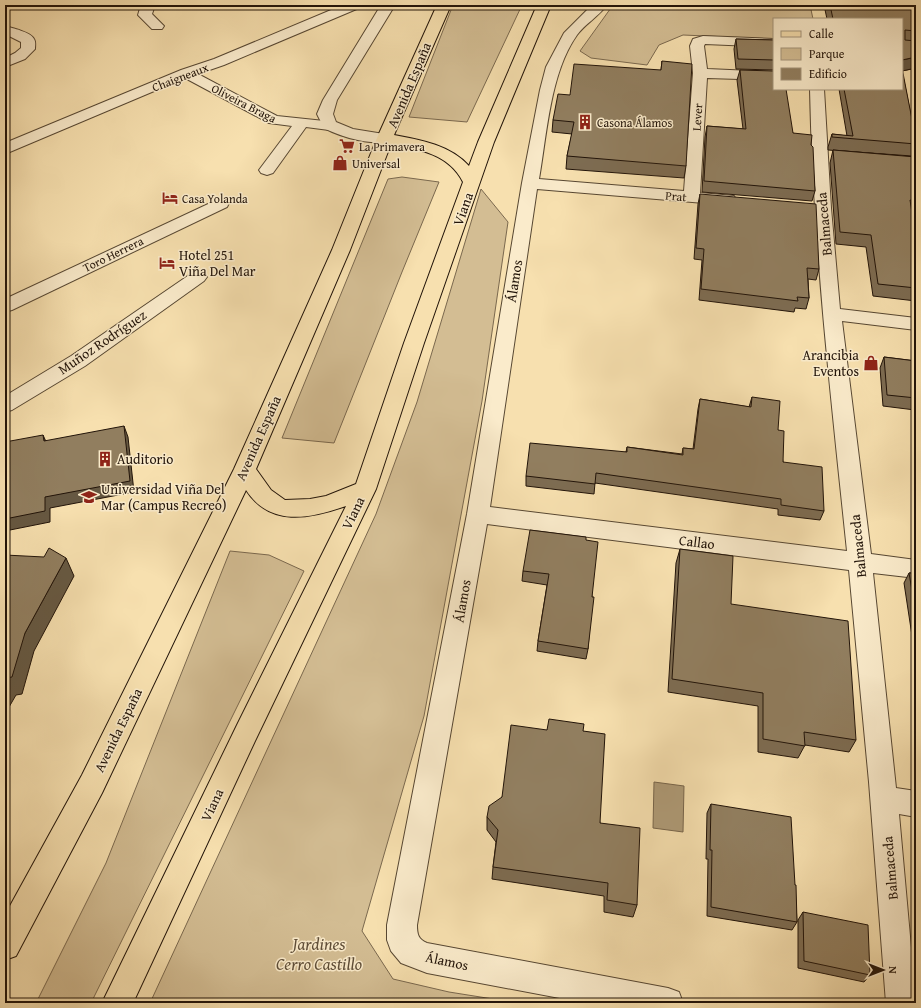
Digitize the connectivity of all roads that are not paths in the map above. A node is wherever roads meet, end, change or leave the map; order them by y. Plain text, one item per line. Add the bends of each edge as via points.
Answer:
1 (148, 5) edge
2 (354, 5) edge
3 (388, 5) edge
4 (444, 5) edge
5 (544, 5) edge
6 (600, 5) edge
7 (157, 26) dead end
8 (5, 30) edge
9 (773, 43) edge
10 (5, 63) edge
11 (186, 73) junction
12 (700, 73) junction
13 (773, 76) edge
14 (817, 90) edge
15 (302, 123) junction
16 (329, 125) junction
17 (386, 138) junction
18 (5, 149) edge
19 (267, 170) dead end
20 (472, 182) junction
21 (530, 182) junction
22 (692, 197) junction
23 (747, 202) edge
24 (221, 203) dead end
25 (198, 277) dead end
26 (5, 306) edge
27 (832, 314) junction
28 (916, 324) edge
29 (5, 405) edge
30 (245, 469) junction
31 (365, 489) junction
32 (478, 514) junction
33 (860, 562) junction
34 (916, 569) edge
35 (884, 799) junction
36 (916, 804) edge
37 (5, 945) edge
38 (117, 1003) edge
39 (668, 1003) edge
40 (901, 1003) edge

1 - 7 street via 145,15
2 - 11 street, Chaigneaux via 219,62
3 - 16 street via 330,100 325,114
4 - 17 main road, Avenida España
5 - 20 main road, Viana via 486,142
6 - 21 street, Álamos via 571,34 553,67
8 - 10 street via 28,40 28,49
9 - 12 street, Lever via 703,40 698,42
11 - 15 street, Oliveira Braga via 274,120
11 - 18 street, Chaigneaux
12 - 13 street
12 - 22 street, Lever
14 - 27 street, Balmaceda via 826,155 817,209
15 - 16 street, Oliveira Braga
15 - 19 street
16 - 17 street via 341,132
17 - 20 main road via 434,148 446,154 463,167
17 - 30 main road, Avenida España via 341,250
20 - 31 main road, Viana
21 - 22 street, Prat
21 - 32 street, Álamos
22 - 23 street, Prat
24 - 26 street, Toro Herrera
25 - 29 street, Muñoz Rodríguez via 78,360
27 - 28 street
27 - 33 street, Balmaceda
30 - 31 main road via 255,488 268,500 289,509 321,506
30 - 37 main road, Avenida España via 92,784
31 - 38 main road, Viana
32 - 33 street, Callao
32 - 39 street, Álamos via 402,924 402,940 412,952 427,958
33 - 34 street, Callao
33 - 35 street, Balmaceda
35 - 36 street
35 - 40 street, Balmaceda

